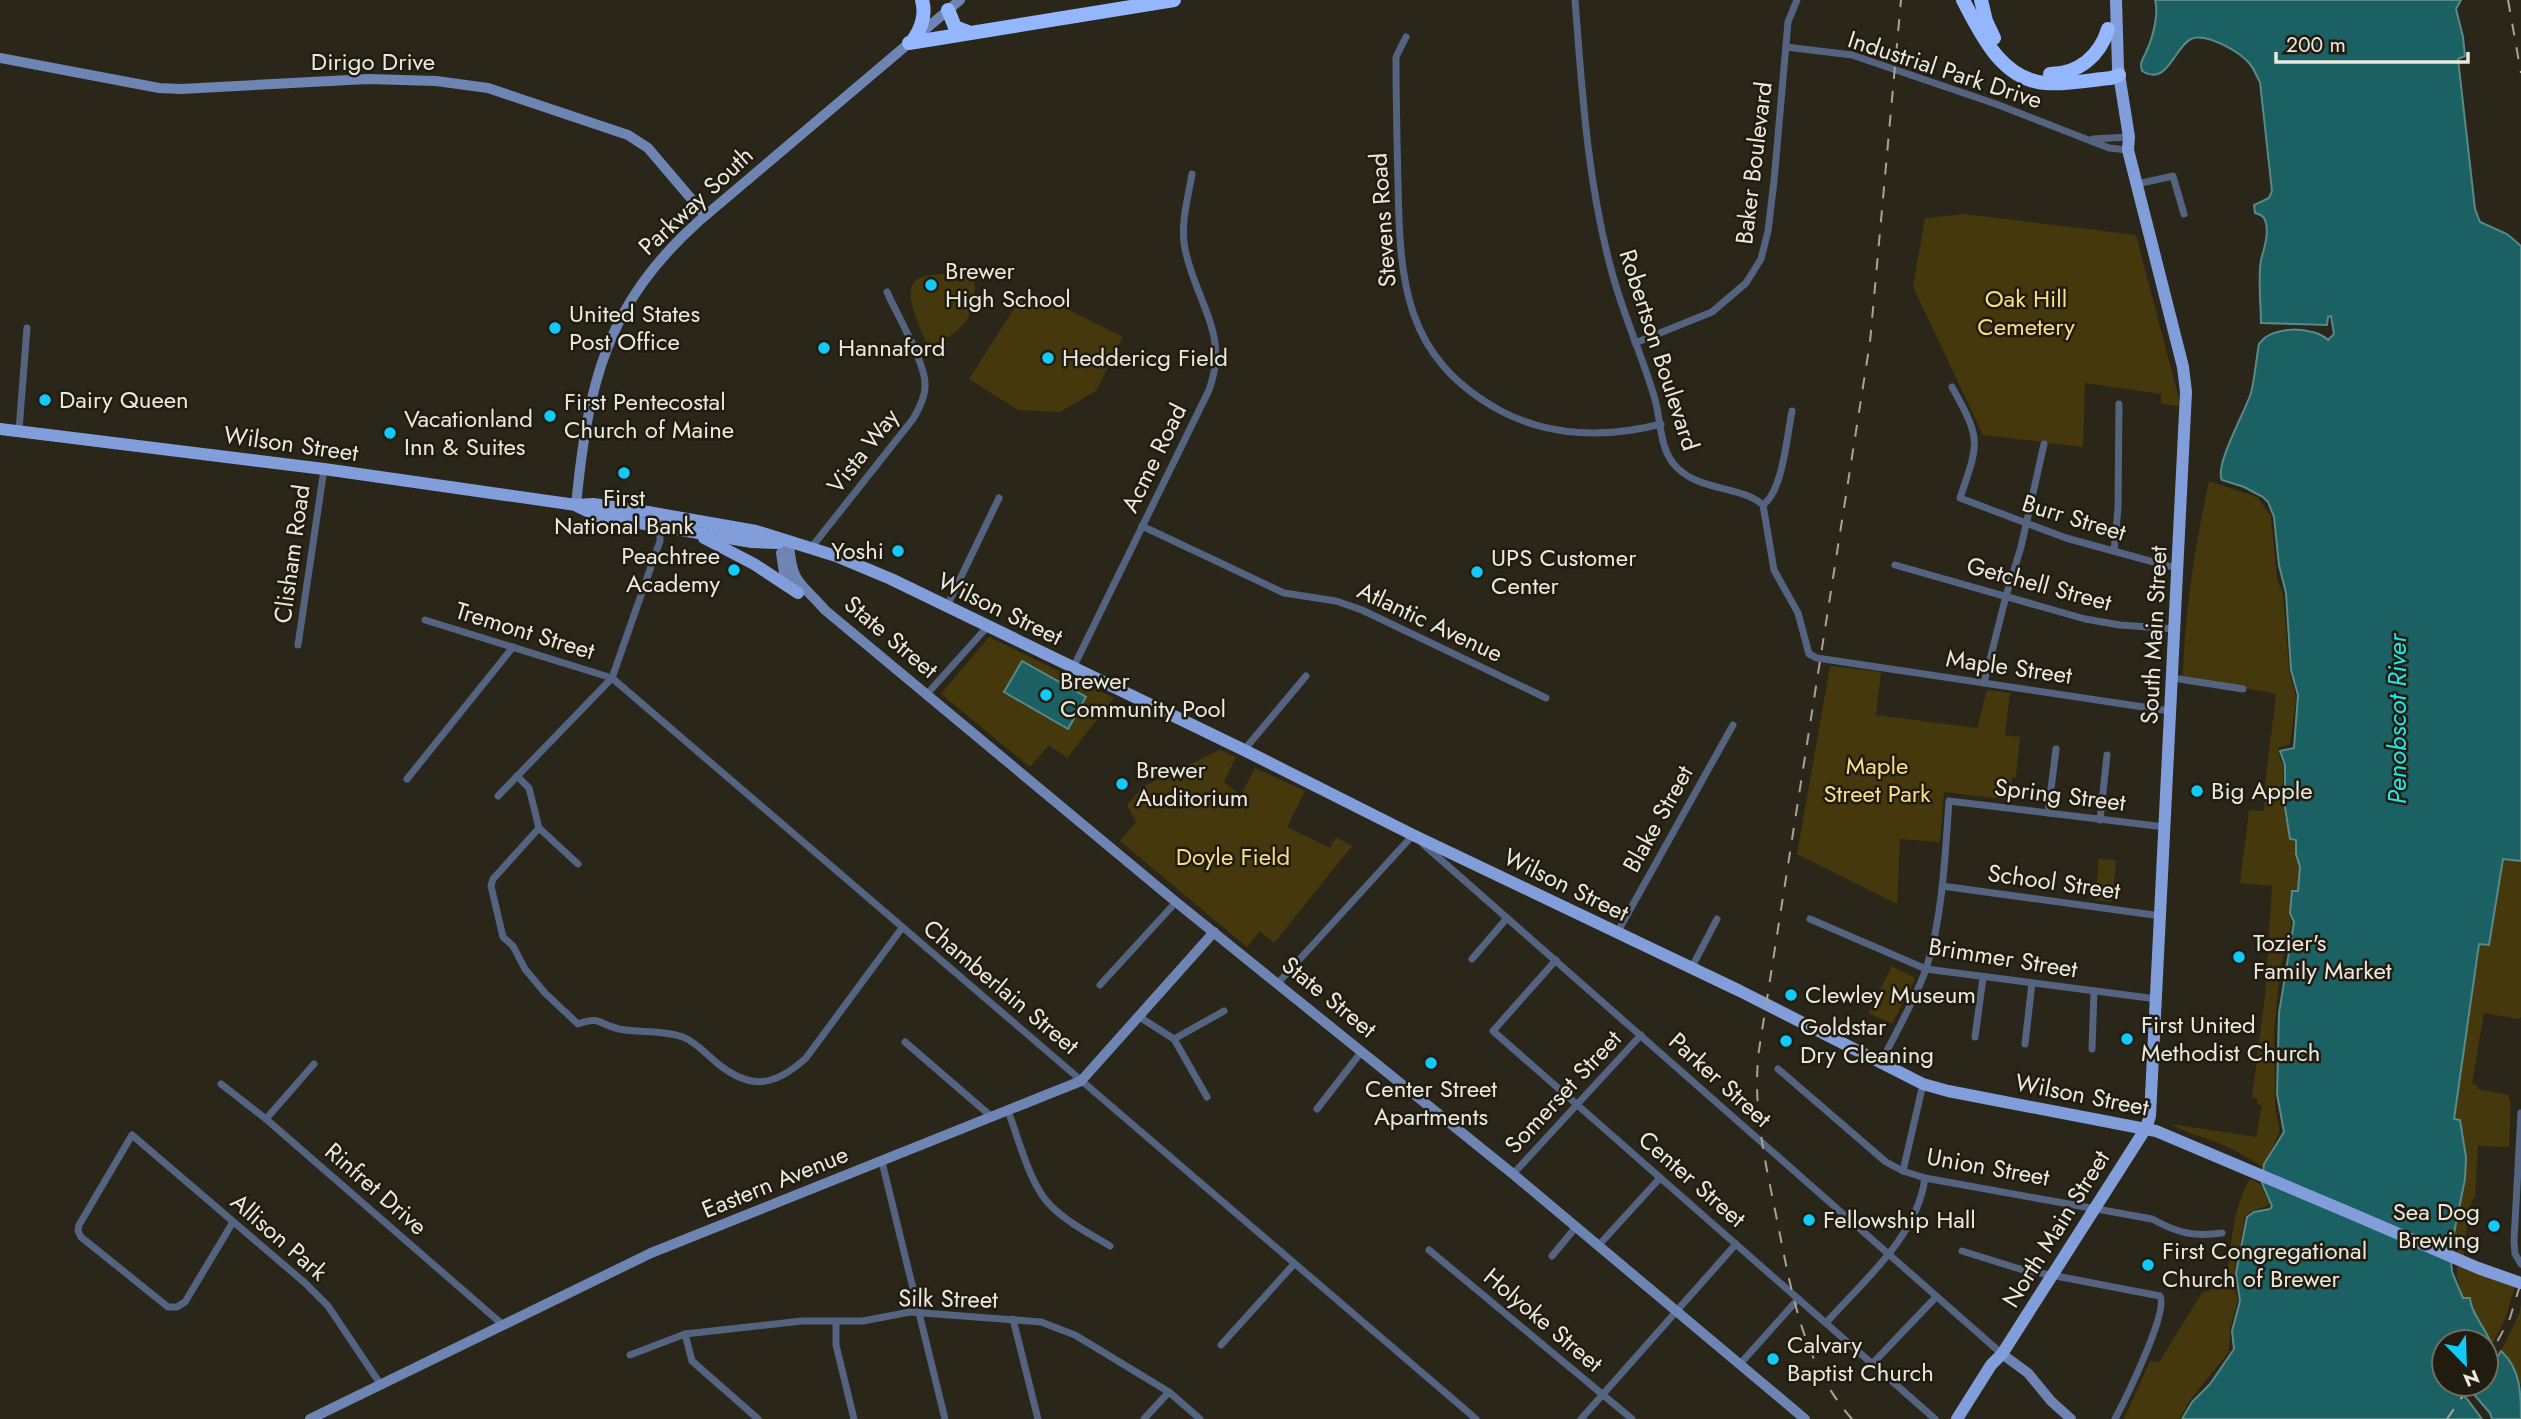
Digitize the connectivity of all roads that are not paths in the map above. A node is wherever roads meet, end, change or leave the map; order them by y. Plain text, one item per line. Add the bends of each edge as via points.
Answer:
1 (924, 0) edge
2 (960, 0) edge
3 (1174, 0) edge
4 (1576, 0) edge
5 (1797, 0) edge
6 (1963, 0) edge
7 (1981, 0) edge
8 (2108, 0) edge
9 (2116, 0) edge
10 (945, 12) junction
11 (2108, 29) junction
12 (971, 32) junction
13 (1406, 37) dead end
14 (911, 41) junction
15 (1786, 47) junction
16 (0, 58) edge
17 (2115, 73) junction
18 (2062, 74) junction
19 (2089, 139) junction
20 (2126, 142) junction
21 (1192, 174) dead end
22 (2137, 184) junction
23 (2184, 214) dead end
24 (705, 215) junction
25 (887, 292) dead end
26 (27, 328) dead end
27 (1634, 343) junction
28 (1952, 387) dead end
29 (2119, 404) dead end
30 (1792, 411) dead end
31 (1661, 424) junction
32 (0, 429) edge
33 (19, 430) junction
34 (2044, 444) dead end
35 (324, 469) junction
36 (999, 498) dead end
37 (576, 505) junction
38 (1763, 505) junction
39 (679, 525) junction
40 (2027, 525) junction
41 (660, 526) junction
42 (1142, 526) junction
43 (660, 541) junction
44 (789, 543) junction
45 (811, 548) junction
46 (2114, 551) junction
47 (1895, 565) dead end
48 (2178, 567) junction
49 (798, 593) junction
50 (2006, 596) junction
51 (947, 606) junction
52 (825, 610) junction
53 (425, 620) dead end
54 (988, 626) junction
55 (2175, 629) junction
56 (298, 645) dead end
57 (513, 647) junction
58 (1073, 668) junction
59 (1306, 676) dead end
60 (612, 678) junction
61 (2173, 678) junction
62 (1984, 683) junction
63 (2243, 689) dead end
64 (927, 694) junction
65 (1546, 698) dead end
66 (2171, 711) junction
67 (1733, 725) dead end
68 (1244, 750) junction
69 (2056, 750) dead end
70 (2107, 755) dead end
71 (517, 776) junction
72 (407, 779) dead end
73 (498, 796) dead end
74 (2048, 814) junction
75 (2100, 820) junction
76 (539, 828) junction
77 (2165, 828) junction
78 (1413, 835) junction
79 (578, 864) dead end
80 (1942, 886) junction
81 (1177, 902) junction
82 (2161, 916) junction
83 (1507, 918) junction
84 (1717, 919) dead end
85 (1810, 919) dead end
86 (902, 928) junction
87 (1214, 932) junction
88 (1617, 933) junction
89 (1472, 959) dead end
90 (1556, 960) junction
91 (1692, 967) junction
92 (1926, 969) junction
93 (1983, 978) junction
94 (1278, 983) junction
95 (2032, 983) junction
96 (1100, 985) dead end
97 (2094, 990) junction
98 (2157, 999) junction
99 (1224, 1011) dead end
100 (1138, 1016) junction
101 (1641, 1035) junction
102 (1975, 1037) dead end
103 (1174, 1039) junction
104 (905, 1042) dead end
105 (2025, 1044) dead end
106 (2092, 1049) dead end
107 (1362, 1051) junction
108 (1881, 1063) junction
109 (314, 1064) dead end
110 (1778, 1069) dead end
111 (1081, 1080) junction
112 (221, 1084) dead end
113 (1923, 1084) junction
114 (1207, 1097) dead end
115 (1577, 1105) junction
116 (1317, 1109) dead end
117 (1008, 1111) junction
118 (2521, 1113) edge
119 (993, 1118) junction
120 (266, 1119) junction
121 (2146, 1128) junction
122 (882, 1162) junction
123 (1903, 1171) junction
124 (1513, 1174) junction
125 (1660, 1178) junction
126 (1925, 1178) junction
127 (2519, 1201) edge
128 (2094, 1207) junction
129 (233, 1222) junction
130 (1576, 1227) junction
131 (2222, 1233) dead end
132 (1736, 1244) junction
133 (1110, 1246) dead end
134 (1598, 1246) junction
135 (1429, 1251) dead end
136 (1962, 1251) dead end
137 (1888, 1254) junction
138 (1552, 1256) dead end
139 (1294, 1264) junction
140 (2521, 1264) edge
141 (2052, 1274) junction
142 (2521, 1283) edge
143 (1936, 1297) junction
144 (1798, 1299) junction
145 (1677, 1310) junction
146 (919, 1312) junction
147 (1013, 1319) junction
148 (836, 1322) junction
149 (1826, 1323) junction
150 (503, 1325) junction
151 (685, 1334) junction
152 (1221, 1345) dead end
153 (2002, 1354) junction
154 (630, 1355) dead end
155 (1740, 1364) junction
156 (1872, 1364) junction
157 (381, 1385) junction
158 (1169, 1392) junction
159 (1603, 1395) junction
160 (310, 1419) edge
161 (758, 1419) edge
162 (854, 1419) edge
163 (945, 1419) edge
164 (1038, 1419) edge
165 (1144, 1419) edge
166 (1200, 1419) edge
167 (1476, 1419) edge
168 (1581, 1419) edge
169 (1632, 1419) edge
170 (1805, 1419) edge
171 (1935, 1419) edge
172 (1957, 1419) edge
173 (1966, 1419) edge
174 (2071, 1419) edge
175 (2115, 1419) edge

1 - 10 highway
1 - 14 highway via 924,17
2 - 10 main road, Parkway South
3 - 12 highway
4 - 27 street, Robertson Boulevard via 1592,180 1610,264
5 - 15 street, Baker Boulevard via 1788,22
6 - 17 highway via 1992,51 2023,77 2050,83
7 - 18 highway via 1990,31 2011,58 2031,70
8 - 11 main road, South Main Street
9 - 17 main road, South Main Street
10 - 12 highway via 955,27
10 - 14 main road, Parkway South
11 - 17 main road, South Main Street
11 - 18 highway via 2090,59
12 - 14 highway
13 - 31 street, Stevens Road via 1396,57 1399,249 1407,298 1435,354 1467,389 1532,424 1586,433
14 - 24 main road, Parkway South
15 - 19 street, Industrial Park Drive via 1852,55
15 - 27 street, Baker Boulevard via 1770,218 1761,259 1746,283 1712,312
16 - 24 main road, Dirigo Drive via 159,88 368,79 488,88 628,135 648,148
17 - 18 highway
17 - 20 main road, South Main Street
19 - 20 street, Industrial Park Drive
19 - 20 street, Industrial Park Drive via 2113,149
20 - 22 main road, South Main Street
21 - 42 street, Acme Road via 1183,236 1216,341 1215,372
22 - 23 street via 2173,176
22 - 48 main road, South Main Street via 2185,380
24 - 37 main road, Parkway South via 646,277 610,341 587,414
25 - 45 street, Vista Way via 920,365 924,395 913,419
26 - 33 street
27 - 31 street, Robertson Boulevard
28 - 40 street, Burr Street via 1976,437 1960,498
29 - 46 street
30 - 38 street via 1776,484
31 - 38 street, Robertson Boulevard via 1671,461 1681,472
32 - 33 main road, Wilson Street
33 - 35 main road, Wilson Street
34 - 40 street
35 - 37 main road, Wilson Street
35 - 56 street, Clisham Road
36 - 51 street
37 - 39 main road, Wilson Street via 593,504
37 - 41 main road, Wilson Street via 598,516
38 - 62 street, Maple Street via 1773,565 1798,613 1807,652 1817,658
39 - 41 main road, Wilson Street
39 - 43 street
39 - 44 main road, Wilson Street via 752,542
39 - 44 main road, Wilson Street via 756,531
39 - 49 main road
40 - 46 street, Burr Street
40 - 50 street
41 - 43 street
42 - 58 street, Acme Road
42 - 65 street, Atlantic Avenue via 1284,593 1362,610
43 - 60 street
44 - 45 main road, Wilson Street
44 - 49 main road, State Street via 780,553 781,565
44 - 52 main road, State Street via 795,578
45 - 51 main road, Wilson Street
46 - 48 street, Burr Street
47 - 50 street, Getchell Street
48 - 55 main road, South Main Street
49 - 52 main road, State Street
50 - 55 street, Getchell Street via 2104,623
50 - 62 street
51 - 54 main road, Wilson Street
52 - 64 main road, State Street
53 - 57 street, Tremont Street
54 - 58 main road, Wilson Street
54 - 64 street
55 - 61 main road, South Main Street
57 - 60 street, Tremont Street
57 - 72 street
58 - 68 main road, Wilson Street
59 - 68 street
60 - 71 street
60 - 86 street, Chamberlain Street
61 - 63 street
61 - 66 main road, South Main Street
62 - 66 street, Maple Street
64 - 81 main road, State Street
66 - 77 main road, South Main Street
67 - 88 street, Blake Street
68 - 78 main road, Wilson Street
69 - 74 street
70 - 75 street
71 - 73 street
71 - 76 street via 529,788
74 - 75 street, Spring Street
74 - 80 street, Spring Street via 1949,801
75 - 77 street, Spring Street
76 - 79 street
76 - 86 street via 493,879 503,937 525,969 578,1024 594,1019 616,1028 683,1037 750,1082 772,1082 806,1059
77 - 82 main road, South Main Street
78 - 83 street, Parker Street
78 - 88 main road, Wilson Street
78 - 94 street
80 - 82 street, School Street
80 - 92 street
81 - 87 main road, State Street
81 - 96 street
82 - 98 main road, South Main Street
83 - 89 street
83 - 90 street, Parker Street
84 - 91 street
85 - 92 street, Brimmer Street
86 - 111 street, Chamberlain Street
87 - 94 main road, State Street
87 - 100 main road, Eastern Avenue
88 - 91 main road, Wilson Street
90 - 101 street, Parker Street
90 - 115 street, Center Street via 1493,1031
91 - 108 main road, Wilson Street
92 - 93 street, Brimmer Street
92 - 108 street
93 - 95 street, Brimmer Street
93 - 102 street
94 - 107 main road, State Street
95 - 97 street, Brimmer Street
95 - 105 street
97 - 98 street, Brimmer Street
97 - 106 street
98 - 121 main road, South Main Street
99 - 103 street
100 - 103 street
100 - 111 main road, Eastern Avenue
101 - 115 street, Somerset Street
101 - 137 street, Parker Street
103 - 114 street
104 - 119 street
107 - 116 street
107 - 124 main road, State Street
108 - 113 main road, Wilson Street
109 - 120 street
110 - 123 street, Union Street via 1886,1162
111 - 117 main road, Eastern Avenue
111 - 139 street, Chamberlain Street
112 - 120 street, Rinfret Drive
113 - 121 main road, Wilson Street
113 - 123 street
115 - 124 street, Somerset Street
115 - 125 street, Center Street
117 - 119 main road, Eastern Avenue
117 - 133 street via 1038,1189 1050,1205
118 - 127 street
119 - 122 main road, Eastern Avenue
120 - 150 street, Rinfret Drive
121 - 128 main road, North Main Street
121 - 142 main road, Wilson Street, bridge
122 - 146 street
122 - 150 main road, Eastern Avenue via 651,1253
123 - 126 street, Union Street
124 - 130 main road, State Street
125 - 132 street, Center Street
125 - 134 street
126 - 128 street, Union Street
126 - 137 street via 1915,1215
127 - 140 street via 2514,1246
128 - 131 street, Union Street via 2152,1219 2199,1236
128 - 141 main road, North Main Street
129 - 129 street, Allison Park via 132,1135 78,1231 168,1307 177,1307 185,1302
129 - 157 street, Allison Park via 328,1306
130 - 134 main road, State Street
130 - 138 street
132 - 144 street, Center Street
132 - 145 street
134 - 145 main road, State Street
135 - 159 street, Holyoke Street
136 - 141 street
137 - 143 street, Parker Street
137 - 149 street
139 - 152 street
139 - 167 street, Chamberlain Street
141 - 153 main road, North Main Street
141 - 175 street via 2162,1298 2155,1330
143 - 153 street, Parker Street
143 - 156 street
144 - 149 street, Center Street
144 - 155 street
145 - 155 main road, State Street
145 - 159 street
146 - 147 street, Silk Street
146 - 148 street, Silk Street
146 - 163 street
147 - 158 street, Silk Street via 1055,1326 1075,1335
147 - 164 street
148 - 151 street, Silk Street via 802,1321
148 - 162 street via 835,1345
149 - 156 street, Center Street
150 - 157 main road, Eastern Avenue
151 - 154 street, Silk Street
151 - 161 street via 692,1361
153 - 172 main road, North Main Street
153 - 173 main road, North Main Street
153 - 174 main road via 2031,1376
155 - 170 main road, State Street
156 - 171 street, Center Street
157 - 160 main road, Eastern Avenue
158 - 165 street
158 - 166 street, Silk Street
159 - 168 street
159 - 169 street, Holyoke Street

